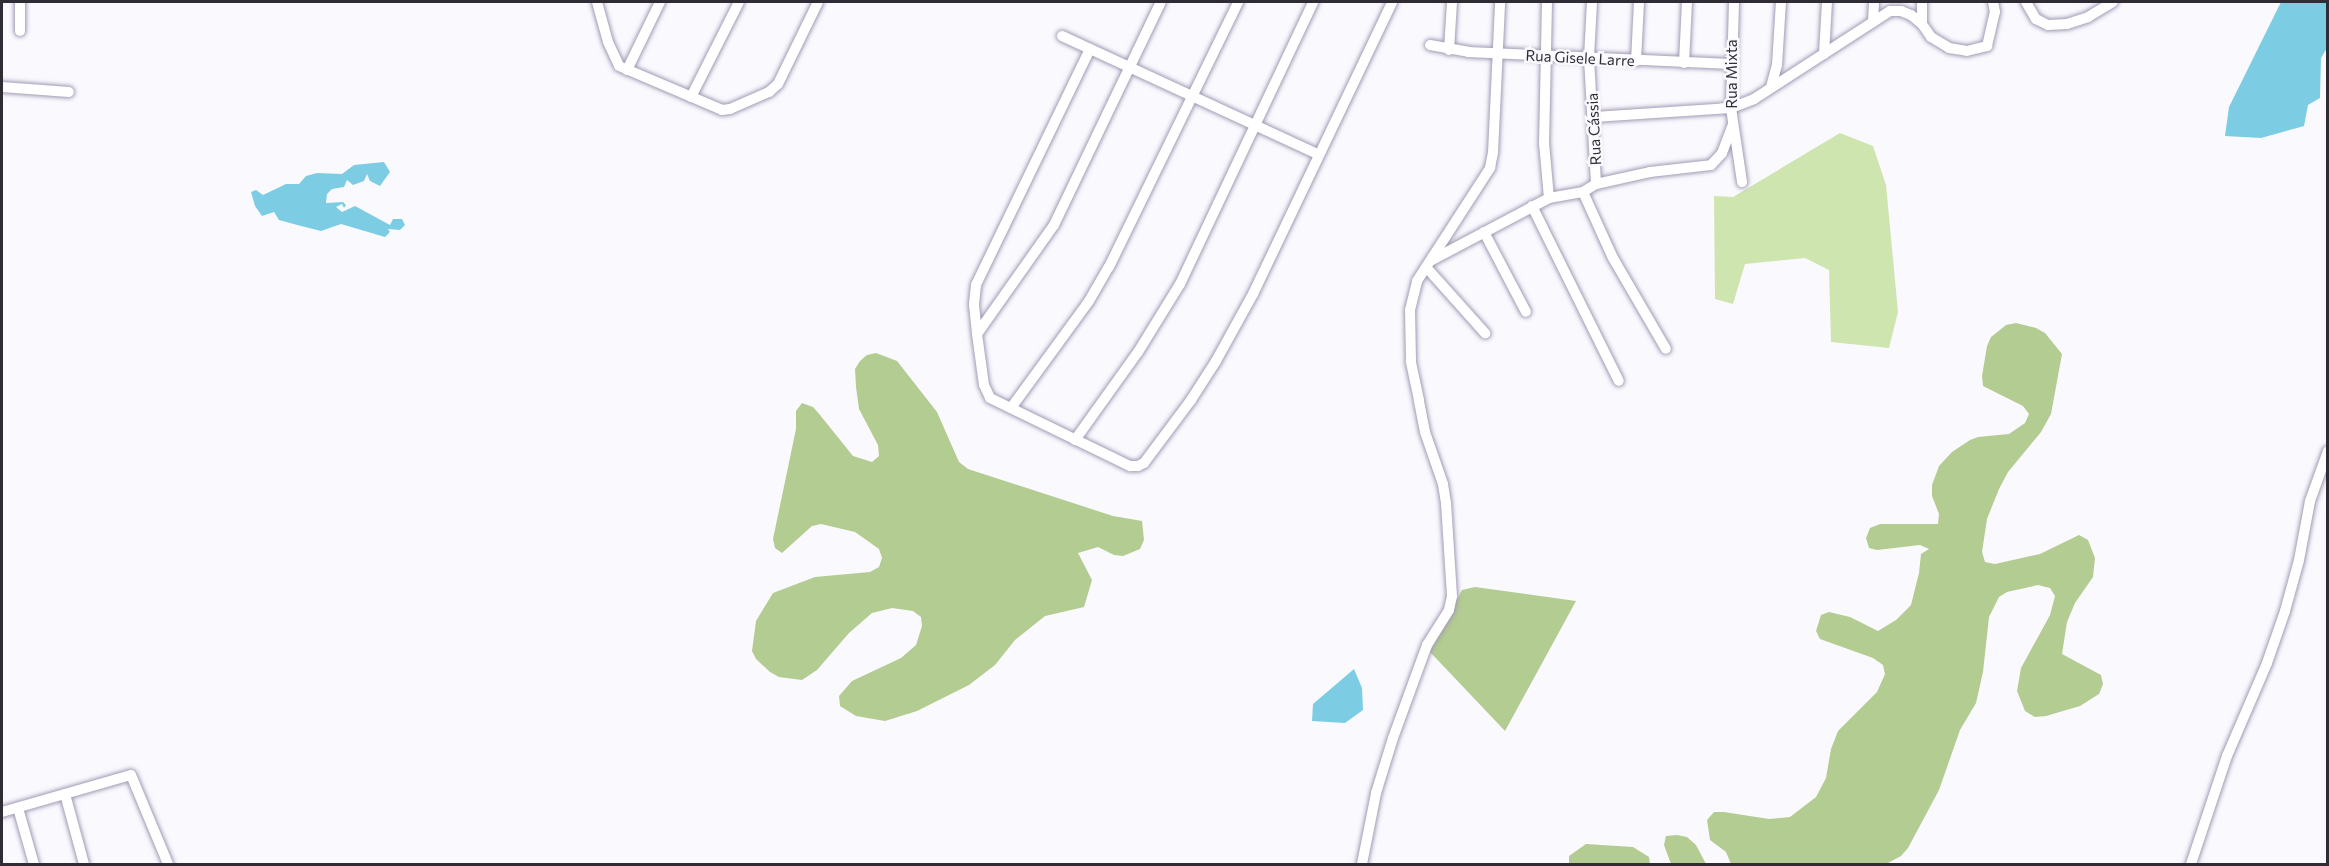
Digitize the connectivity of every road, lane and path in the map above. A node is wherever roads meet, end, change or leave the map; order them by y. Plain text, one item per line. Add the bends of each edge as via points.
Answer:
1 (20, 2) edge
2 (597, 2) edge
3 (660, 2) edge
4 (740, 2) edge
5 (818, 2) edge
6 (1161, 2) edge
7 (1238, 2) edge
8 (1313, 2) edge
9 (1392, 2) edge
10 (1452, 2) edge
11 (1500, 2) edge
12 (1547, 2) edge
13 (1592, 2) edge
14 (1639, 2) edge
15 (1687, 2) edge
16 (1734, 2) edge
17 (1781, 2) edge
18 (1827, 2) edge
19 (1874, 2) edge
20 (1922, 2) edge
21 (1993, 2) edge
22 (2026, 2) edge
23 (2113, 2) edge
24 (1873, 22) junction
25 (1922, 24) junction
26 (20, 32) dead end
27 (1062, 36) dead end
28 (1430, 45) dead end
29 (1090, 49) junction
30 (1449, 50) junction
31 (1497, 52) junction
32 (1824, 54) junction
33 (1545, 56) junction
34 (1589, 58) junction
35 (1636, 61) junction
36 (1684, 63) junction
37 (1731, 64) junction
38 (1130, 68) junction
39 (627, 70) junction
40 (2, 87) edge
41 (1771, 87) junction
42 (69, 92) dead end
43 (1193, 97) junction
44 (691, 98) junction
45 (1731, 108) junction
46 (1594, 117) junction
47 (1733, 124) junction
48 (1254, 126) junction
49 (1319, 155) junction
50 (1742, 182) dead end
51 (1596, 184) junction
52 (1583, 192) junction
53 (1549, 198) junction
54 (1532, 206) junction
55 (1484, 232) junction
56 (1427, 264) junction
57 (1526, 312) dead end
58 (1485, 333) dead end
59 (977, 334) junction
60 (1666, 349) dead end
61 (1619, 381) dead end
62 (1011, 408) junction
63 (1075, 440) junction
64 (2328, 451) edge
65 (65, 794) junction
66 (18, 808) junction
67 (2, 812) edge
68 (33, 864) edge
69 (84, 864) edge
70 (168, 864) edge
71 (1362, 864) edge
72 (2191, 864) edge

1 - 26 street
2 - 39 street via 614,56 619,66
3 - 39 street
4 - 44 street
5 - 44 street via 778,84 769,92 730,109
6 - 38 street
7 - 43 street
8 - 48 street
9 - 49 street
10 - 30 street
11 - 31 street
12 - 33 street
13 - 34 street, Rua Cássia
14 - 35 street
15 - 36 street
16 - 37 street, Rua Mixta
17 - 41 street via 1777,64
18 - 32 street
19 - 24 street
20 - 25 street
21 - 25 street via 1995,12 1987,46 1967,51 1950,48 1931,37
22 - 23 street via 2036,19 2048,25 2088,17
24 - 25 street via 1890,11 1901,10
24 - 32 street
27 - 29 street
28 - 30 street, Rua Gisele Larre
29 - 38 street
29 - 59 street via 976,285
30 - 31 street, Rua Gisele Larre
31 - 33 street, Rua Gisele Larre
31 - 56 street via 1490,168
32 - 41 street
33 - 34 street, Rua Gisele Larre
33 - 53 street via 1544,143
34 - 35 street, Rua Gisele Larre
34 - 46 street, Rua Cássia
35 - 36 street, Rua Gisele Larre
36 - 37 street, Rua Gisele Larre
37 - 45 street, Rua Mixta
38 - 43 street
38 - 59 street via 1054,225
39 - 44 street
40 - 42 street
41 - 45 street
43 - 48 street
43 - 62 street via 1094,292
45 - 46 street
45 - 47 street, Rua Mixta
46 - 51 street, Rua Cássia
47 - 50 street, Rua Mixta
47 - 51 street via 1722,153 1711,165 1650,172
48 - 49 street
48 - 63 street via 1180,284 1138,352
49 - 63 street via 1253,294 1216,361 1144,463 1130,466
51 - 52 street
52 - 53 street
52 - 60 street via 1613,258
53 - 54 street
54 - 55 street
54 - 61 street
55 - 56 street
55 - 57 street
56 - 58 street
56 - 71 street via 1412,296 1411,361 1425,432 1444,494 1452,596 1449,610 1427,645 1393,738 1376,793
59 - 62 street via 986,391 990,398
62 - 63 street
64 - 72 street via 2310,501 2285,611 2227,756
65 - 66 street
65 - 69 street
65 - 70 street via 131,775
66 - 67 street
66 - 68 street

